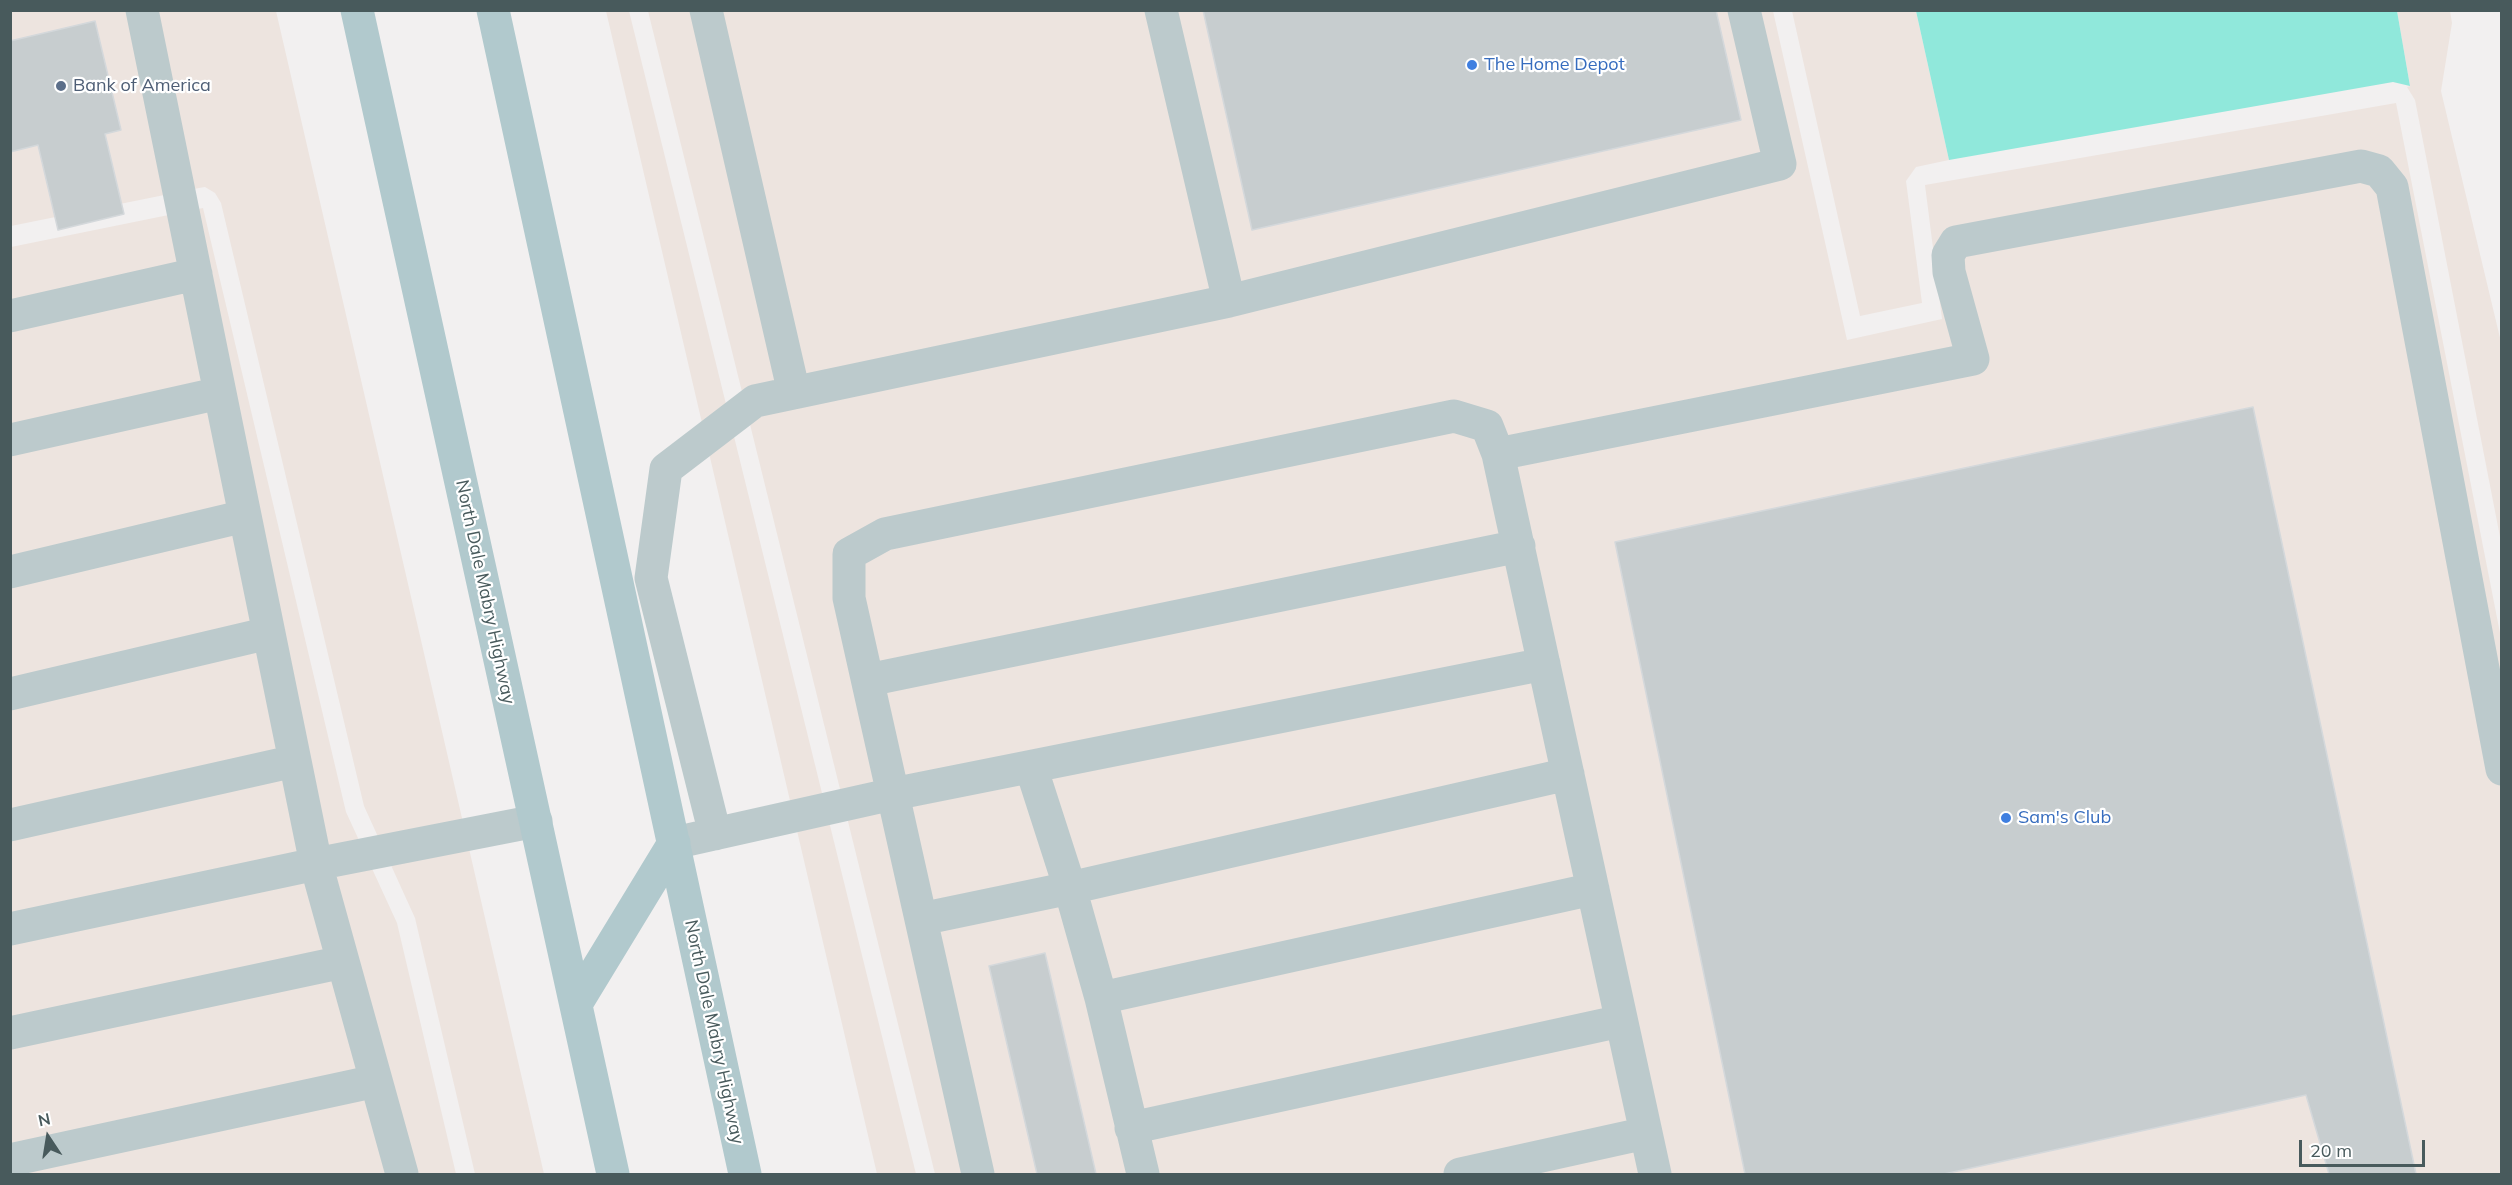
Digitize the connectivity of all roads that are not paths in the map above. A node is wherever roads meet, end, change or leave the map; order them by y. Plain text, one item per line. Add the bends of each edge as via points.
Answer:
1 (142, 10) edge
2 (357, 10) edge
3 (493, 10) edge
4 (706, 10) edge
5 (1161, 10) edge
6 (1744, 10) edge
7 (196, 274) junction
8 (1229, 301) junction
9 (10, 316) edge
10 (220, 393) junction
11 (794, 393) junction
12 (10, 440) edge
13 (1498, 454) junction
14 (245, 516) junction
15 (1518, 546) junction
16 (10, 572) edge
17 (269, 633) junction
18 (1544, 664) junction
19 (868, 680) junction
20 (10, 694) edge
21 (295, 761) junction
22 (1031, 766) junction
23 (2502, 769) edge
24 (1568, 774) junction
25 (893, 794) junction
26 (536, 821) junction
27 (10, 825) edge
28 (715, 834) junction
29 (674, 843) junction
30 (316, 864) junction
31 (1070, 888) junction
32 (1593, 890) junction
33 (921, 919) junction
34 (10, 929) edge
35 (343, 962) junction
36 (1101, 998) junction
37 (576, 1004) junction
38 (1621, 1021) junction
39 (10, 1033) edge
40 (376, 1081) junction
41 (1131, 1128) junction
42 (1646, 1133) junction
43 (10, 1160) edge
44 (402, 1174) edge
45 (613, 1174) edge
46 (745, 1174) edge
47 (978, 1174) edge
48 (1143, 1174) edge
49 (1460, 1174) edge
50 (1655, 1174) edge

1 - 7 lane
2 - 26 main road, North Dale Mabry Highway
3 - 29 main road, North Dale Mabry Highway
4 - 11 lane
5 - 8 lane
6 - 8 lane via 1780,164
7 - 9 lane
7 - 10 lane
8 - 11 lane
10 - 12 lane
10 - 14 lane
11 - 28 lane via 755,401 666,470 651,578
13 - 15 lane
13 - 19 lane via 1487,426 1454,416 885,534 849,554 849,597
13 - 23 lane via 1974,358 1949,272 1948,255 1956,242 2361,166 2379,171 2392,187
14 - 16 lane
14 - 17 lane
15 - 18 lane
15 - 19 lane
17 - 20 lane
17 - 21 lane
18 - 22 lane
18 - 24 lane
19 - 25 lane
21 - 27 lane
21 - 30 lane
22 - 25 lane
22 - 31 lane
24 - 31 lane
24 - 32 lane
25 - 28 lane
25 - 33 lane
26 - 30 lane
26 - 37 main road, North Dale Mabry Highway
28 - 29 lane
29 - 37 main road
29 - 46 main road, North Dale Mabry Highway
30 - 34 lane
30 - 35 lane
31 - 33 lane
31 - 36 lane
32 - 36 lane
32 - 38 lane
33 - 47 lane
35 - 39 lane
35 - 40 lane
36 - 41 lane
37 - 45 main road, North Dale Mabry Highway
38 - 41 lane
38 - 42 lane
40 - 43 lane
40 - 44 lane
41 - 48 lane
42 - 49 lane
42 - 50 lane

